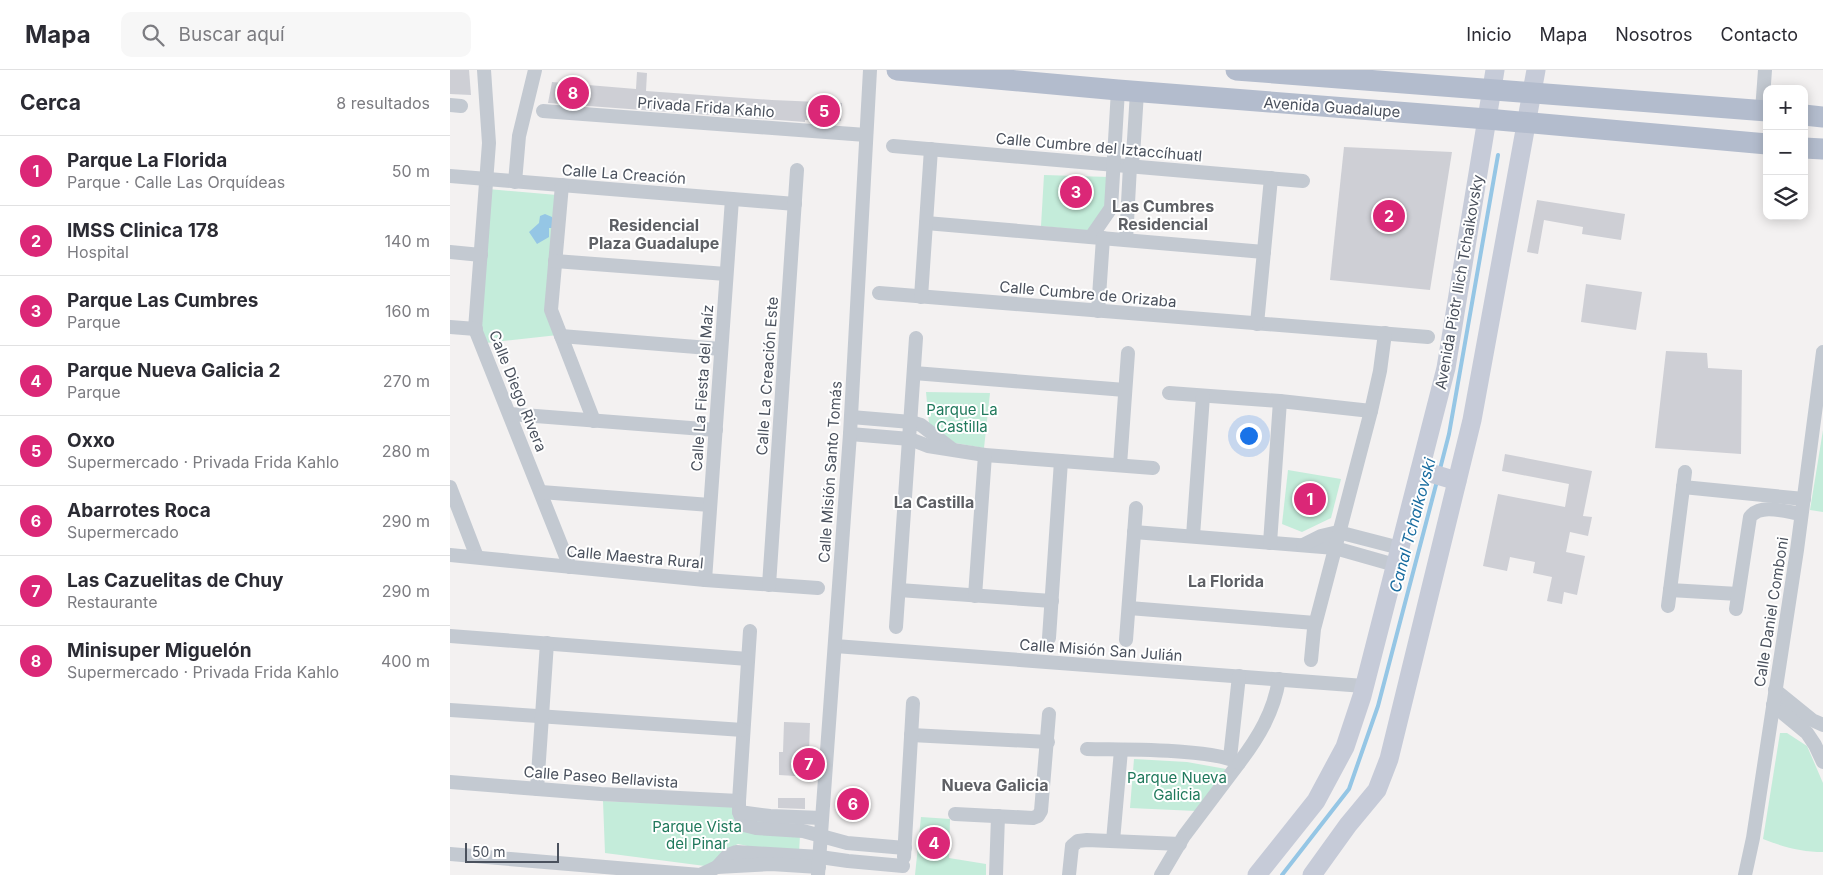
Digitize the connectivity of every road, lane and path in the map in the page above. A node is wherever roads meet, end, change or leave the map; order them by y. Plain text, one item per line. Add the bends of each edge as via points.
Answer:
1 (484, 70) edge
2 (535, 70) edge
3 (870, 70) edge
4 (897, 70) edge
5 (1236, 70) edge
6 (1495, 70) edge
7 (1500, 70) edge
8 (1536, 70) edge
9 (1765, 70) edge
10 (1765, 85) edge
11 (1128, 91) junction
12 (1494, 91) junction
13 (1532, 94) junction
14 (543, 111) dead end
15 (1763, 111) edge
16 (1808, 115) edge
17 (1823, 117) edge
18 (1487, 119) junction
19 (1524, 123) junction
20 (866, 135) junction
21 (1763, 144) edge
22 (893, 146) dead end
23 (1808, 148) edge
24 (931, 149) junction
25 (1823, 150) edge
26 (1114, 165) junction
27 (1130, 166) junction
28 (797, 170) dead end
29 (450, 176) edge
30 (1271, 178) junction
31 (486, 179) junction
32 (1303, 181) dead end
33 (515, 182) junction
34 (562, 185) junction
35 (732, 199) junction
36 (796, 204) junction
37 (1111, 208) junction
38 (1128, 209) junction
39 (926, 223) junction
40 (1097, 238) junction
41 (1126, 240) junction
42 (450, 252) edge
43 (1264, 252) junction
44 (480, 254) junction
45 (555, 261) junction
46 (726, 274) junction
47 (880, 293) dead end
48 (921, 296) junction
49 (1098, 311) junction
50 (1257, 324) junction
51 (450, 327) edge
52 (476, 329) junction
53 (1385, 333) junction
54 (561, 336) junction
55 (1428, 337) dead end
56 (916, 338) dead end
57 (721, 348) junction
58 (1823, 352) edge
59 (1128, 353) dead end
60 (914, 373) junction
61 (1125, 390) junction
62 (1169, 393) dead end
63 (1203, 396) junction
64 (1280, 401) junction
65 (1371, 411) junction
66 (510, 414) junction
67 (851, 416) junction
68 (594, 421) junction
69 (911, 422) junction
70 (716, 430) junction
71 (850, 434) junction
72 (910, 439) junction
73 (953, 449) junction
74 (985, 455) junction
75 (1061, 461) junction
76 (1120, 465) junction
77 (1154, 468) dead end
78 (1684, 472) dead end
79 (1438, 476) junction
80 (450, 487) edge
81 (1683, 487) junction
82 (541, 492) junction
83 (1804, 499) junction
84 (710, 505) junction
85 (1136, 508) dead end
86 (1801, 514) junction
87 (1134, 532) junction
88 (1338, 532) junction
89 (1193, 536) junction
90 (1270, 543) junction
91 (1302, 545) junction
92 (1334, 548) junction
93 (450, 556) edge
94 (1397, 556) junction
95 (477, 557) junction
96 (570, 567) junction
97 (705, 580) junction
98 (770, 585) junction
99 (818, 588) dead end
100 (899, 590) junction
101 (1670, 590) junction
102 (1738, 594) junction
103 (975, 596) junction
104 (1052, 601) junction
105 (1668, 606) dead end
106 (1129, 608) junction
107 (1736, 609) dead end
108 (1315, 623) junction
109 (896, 627) dead end
110 (750, 630) dead end
111 (450, 636) edge
112 (1049, 638) dead end
113 (1126, 640) dead end
114 (547, 643) junction
115 (835, 646) junction
116 (748, 659) junction
117 (1312, 660) dead end
118 (1239, 676) junction
119 (1279, 679) junction
120 (1364, 686) junction
121 (1775, 690) junction
122 (913, 703) dead end
123 (1773, 705) junction
124 (450, 710) edge
125 (1049, 714) dead end
126 (542, 716) junction
127 (1823, 725) edge
128 (743, 730) junction
129 (1823, 730) edge
130 (911, 735) junction
131 (1048, 742) junction
132 (1815, 745) junction
133 (1087, 749) dead end
134 (1121, 750) junction
135 (1234, 761) junction
136 (1823, 762) edge
137 (450, 782) edge
138 (537, 789) junction
139 (739, 807) junction
140 (955, 814) dead end
141 (998, 816) junction
142 (822, 818) junction
143 (821, 835) junction
144 (1113, 841) junction
145 (1180, 844) junction
146 (905, 848) junction
147 (743, 852) junction
148 (450, 854) edge
149 (819, 866) edge
150 (717, 867) junction
151 (593, 870) edge
152 (903, 870) edge
153 (734, 871) edge
154 (996, 875) edge
155 (1069, 875) edge
156 (1161, 875) edge
157 (1257, 875) edge
158 (1312, 875) edge
159 (1745, 875) edge

1 - 31 street, Calle Diego Rivera via 488,143
2 - 33 street via 519,136
3 - 20 street, Calle Misión Santo Tomás
4 - 11 main road, Avenida Guadalupe
5 - 12 main road, Avenida Guadalupe
6 - 12 street, Avenida Piotr Ilich Tchaikovsky
7 - 12 street
8 - 13 street, Avenida Piotr Ilich Tchaikovsky
9 - 10 street
11 - 18 main road, Avenida Guadalupe
11 - 26 street
11 - 27 street via 1133,156
12 - 13 main road, Avenida Guadalupe
12 - 18 street, Avenida Piotr Ilich Tchaikovsky
12 - 19 street via 1504,112
13 - 15 main road, Avenida Guadalupe
13 - 19 street, Avenida Piotr Ilich Tchaikovsky
14 - 20 street, Privada Frida Kahlo
16 - 17 main road
18 - 19 main road, Avenida Guadalupe
18 - 79 street, Avenida Piotr Ilich Tchaikovsky via 1446,368
19 - 21 main road, Avenida Guadalupe
19 - 79 street, Avenida Piotr Ilich Tchaikovsky via 1472,420
20 - 67 street, Calle Misión Santo Tomás
22 - 24 street, Calle Cumbre del Iztaccíhuatl
23 - 25 main road
24 - 26 street, Calle Cumbre del Iztaccíhuatl
24 - 39 street
26 - 27 street, Calle Cumbre del Iztaccíhuatl
26 - 37 street
27 - 30 street, Calle Cumbre del Iztaccíhuatl
27 - 38 street
28 - 36 street, Calle La Creación Este
29 - 31 street, Calle La Creación
30 - 32 street, Calle Cumbre del Iztaccíhuatl
30 - 43 street
31 - 33 street, Calle La Creación
31 - 44 street, Calle Diego Rivera
33 - 34 street, Calle La Creación
34 - 35 street, Calle La Creación
34 - 45 street
35 - 36 street, Calle La Creación
35 - 46 street, Calle La Fiesta del Maíz
36 - 98 street, Calle La Creación Este
37 - 38 street
37 - 40 street
38 - 41 street
39 - 40 street
39 - 48 street
40 - 41 street
40 - 49 street
41 - 43 street
42 - 44 street
43 - 50 street
44 - 52 street, Calle Diego Rivera
45 - 46 street
45 - 54 street via 551,310
46 - 57 street, Calle La Fiesta del Maíz
47 - 48 street, Calle Cumbre de Orizaba
48 - 49 street, Calle Cumbre de Orizaba
49 - 50 street, Calle Cumbre de Orizaba
50 - 53 street, Calle Cumbre de Orizaba
51 - 52 street
52 - 66 street, Calle Diego Rivera
53 - 55 street, Calle Cumbre de Orizaba
53 - 65 street
54 - 57 street
54 - 68 street
56 - 60 street
57 - 70 street, Calle La Fiesta del Maíz
58 - 83 street, Calle Daniel Comboni
59 - 61 street
60 - 61 street
60 - 69 street
61 - 76 street
62 - 63 street
63 - 64 street
63 - 89 street
64 - 65 street
64 - 90 street
65 - 88 street
66 - 68 street
66 - 82 street, Calle Diego Rivera
67 - 69 street
67 - 71 street, Calle Misión Santo Tomás
68 - 70 street
69 - 72 street
69 - 73 street via 925,427
70 - 84 street, Calle La Fiesta del Maíz
71 - 72 street
71 - 115 street, Calle Misión Santo Tomás
72 - 73 street via 928,446
72 - 100 street
73 - 74 street
74 - 75 street
74 - 103 street
75 - 76 street
75 - 104 street
76 - 77 street
78 - 81 street
79 - 94 street, Avenida Piotr Ilich Tchaikovsky
79 - 158 street, Avenida Piotr Ilich Tchaikovsky via 1389,760 1377,790
80 - 95 street
81 - 83 street
81 - 101 street
82 - 84 street
82 - 96 street, Calle Diego Rivera
83 - 86 street, Calle Daniel Comboni
84 - 97 street, Calle La Fiesta del Maíz
85 - 87 street
86 - 102 street via 1762,509 1754,511 1750,517
86 - 121 street, Calle Daniel Comboni
87 - 89 street
87 - 106 street
88 - 91 street
88 - 92 street
88 - 94 street
89 - 90 street
90 - 91 street
91 - 92 street
92 - 94 street
92 - 108 street
93 - 95 street, Calle Maestra Rural
94 - 120 street, Avenida Piotr Ilich Tchaikovsky
95 - 96 street, Calle Maestra Rural
96 - 97 street, Calle Maestra Rural
97 - 98 street, Calle Maestra Rural
98 - 99 street, Calle Maestra Rural
100 - 103 street
100 - 109 street
101 - 102 street
101 - 105 street
102 - 107 street
103 - 104 street
104 - 112 street
106 - 108 street
106 - 113 street
108 - 117 street
110 - 116 street
111 - 114 street
114 - 116 street
114 - 126 street
115 - 118 street, Calle Misión San Julián
115 - 142 street, Calle Misión Santo Tomás
116 - 128 street
118 - 119 street, Calle Misión San Julián
118 - 135 street
119 - 120 street, Calle Misión San Julián
119 - 135 street via 1256,741
120 - 157 street, Avenida Piotr Ilich Tchaikovsky via 1345,747 1316,801
121 - 123 street, Calle Daniel Comboni
121 - 127 street
122 - 130 street
123 - 132 street
123 - 159 street, Calle Daniel Comboni via 1754,838
124 - 126 street
125 - 131 street
126 - 128 street
126 - 138 street
128 - 139 street
129 - 132 street
130 - 131 street
130 - 146 street
131 - 141 street via 1038,816
132 - 136 street
133 - 134 street
134 - 135 street via 1183,753
134 - 144 street
135 - 145 street
137 - 138 street, Calle Paseo Bellavista
138 - 139 street, Calle Paseo Bellavista
139 - 142 street, Calle Paseo Bellavista via 770,816
139 - 143 street via 744,825
140 - 141 street
141 - 154 street
142 - 143 street, Calle Misión Santo Tomás
143 - 146 street via 847,843
143 - 149 street, Calle Misión Santo Tomás
144 - 145 street
144 - 155 street via 1078,841 1072,846
145 - 156 street
146 - 152 street
147 - 149 street
147 - 150 street via 728,854
147 - 153 street
148 - 151 street
149 - 152 street via 848,861
149 - 153 street via 771,864
150 - 151 street via 700,875
150 - 153 street

